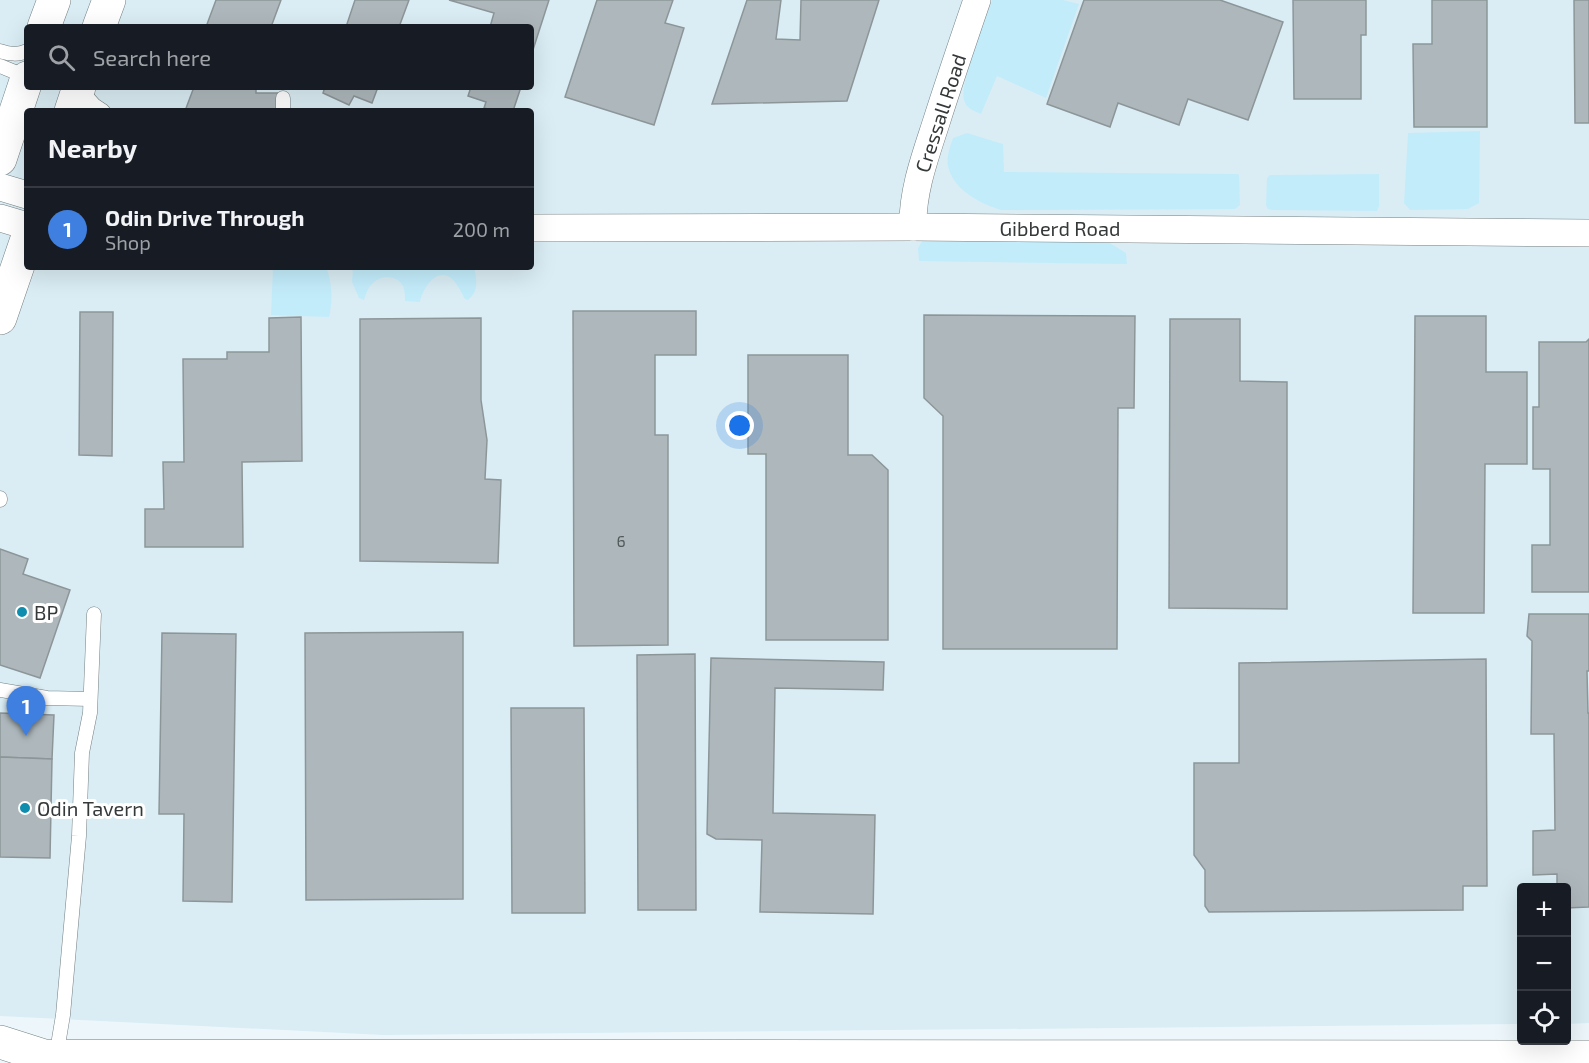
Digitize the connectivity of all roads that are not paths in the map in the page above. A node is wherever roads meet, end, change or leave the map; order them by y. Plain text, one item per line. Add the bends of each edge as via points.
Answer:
1 (54, 0) edge
2 (109, 0) edge
3 (977, 0) edge
4 (45, 24) edge
5 (100, 24) edge
6 (0, 51) edge
7 (24, 52) edge
8 (0, 66) edge
9 (24, 76) edge
10 (24, 86) edge
11 (0, 159) edge
12 (0, 187) edge
13 (24, 194) edge
14 (0, 218) edge
15 (24, 225) edge
16 (913, 227) junction
17 (534, 228) edge
18 (1589, 233) edge
19 (24, 248) edge
20 (0, 318) edge
21 (94, 614) dead end
22 (0, 690) edge
23 (90, 699) junction
24 (0, 1042) edge
25 (1589, 1057) edge
26 (43, 1058) edge

1 - 4 street
2 - 5 street
3 - 16 street, Cressall Road via 919,179
6 - 7 lane
8 - 9 lane
10 - 11 street
12 - 13 street
14 - 15 street
16 - 17 street, Gibberd Road
16 - 18 street, Gibberd Road
19 - 20 street
21 - 23 lane
22 - 23 lane via 47,698
23 - 26 lane via 82,753 79,836 63,1015 59,1039
24 - 26 street
25 - 26 street

